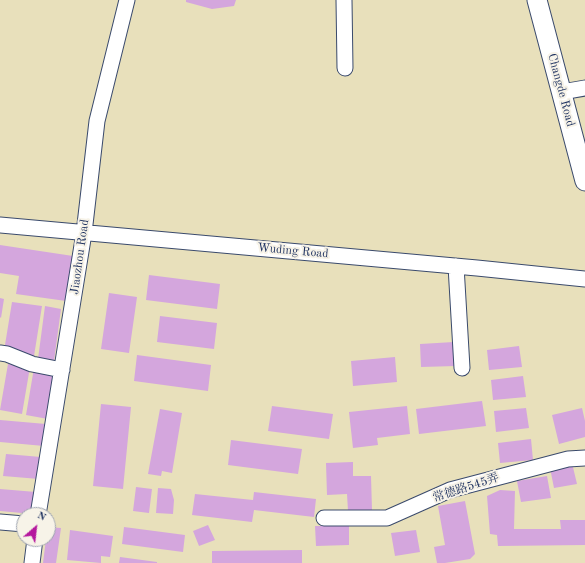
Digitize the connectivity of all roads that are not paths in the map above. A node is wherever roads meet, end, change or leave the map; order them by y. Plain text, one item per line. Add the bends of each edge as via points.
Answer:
1 (127, 0) edge
2 (344, 0) edge
3 (537, 0) edge
4 (345, 68) dead end
5 (585, 88) edge
6 (562, 92) dead end
7 (585, 181) edge
8 (0, 225) edge
9 (84, 233) junction
10 (456, 266) junction
11 (585, 279) edge
12 (0, 353) edge
13 (462, 368) dead end
14 (62, 370) junction
15 (585, 458) edge
16 (39, 507) edge
17 (324, 518) dead end
18 (0, 522) edge
19 (16, 523) edge
20 (34, 547) edge
21 (32, 563) edge

1 - 9 street, Jiaozhou Road via 97,121
2 - 4 street
3 - 7 main road, Changde Road
5 - 6 street
8 - 9 street, Wuding Road
9 - 10 street, Wuding Road
9 - 14 street, Jiaozhou Road
10 - 11 street, Wuding Road
10 - 13 street
12 - 14 street via 32,364
14 - 16 street, Jiaozhou Road
15 - 17 street, 常德路545弄 via 568,459 450,490 387,518
18 - 19 street
20 - 21 street

